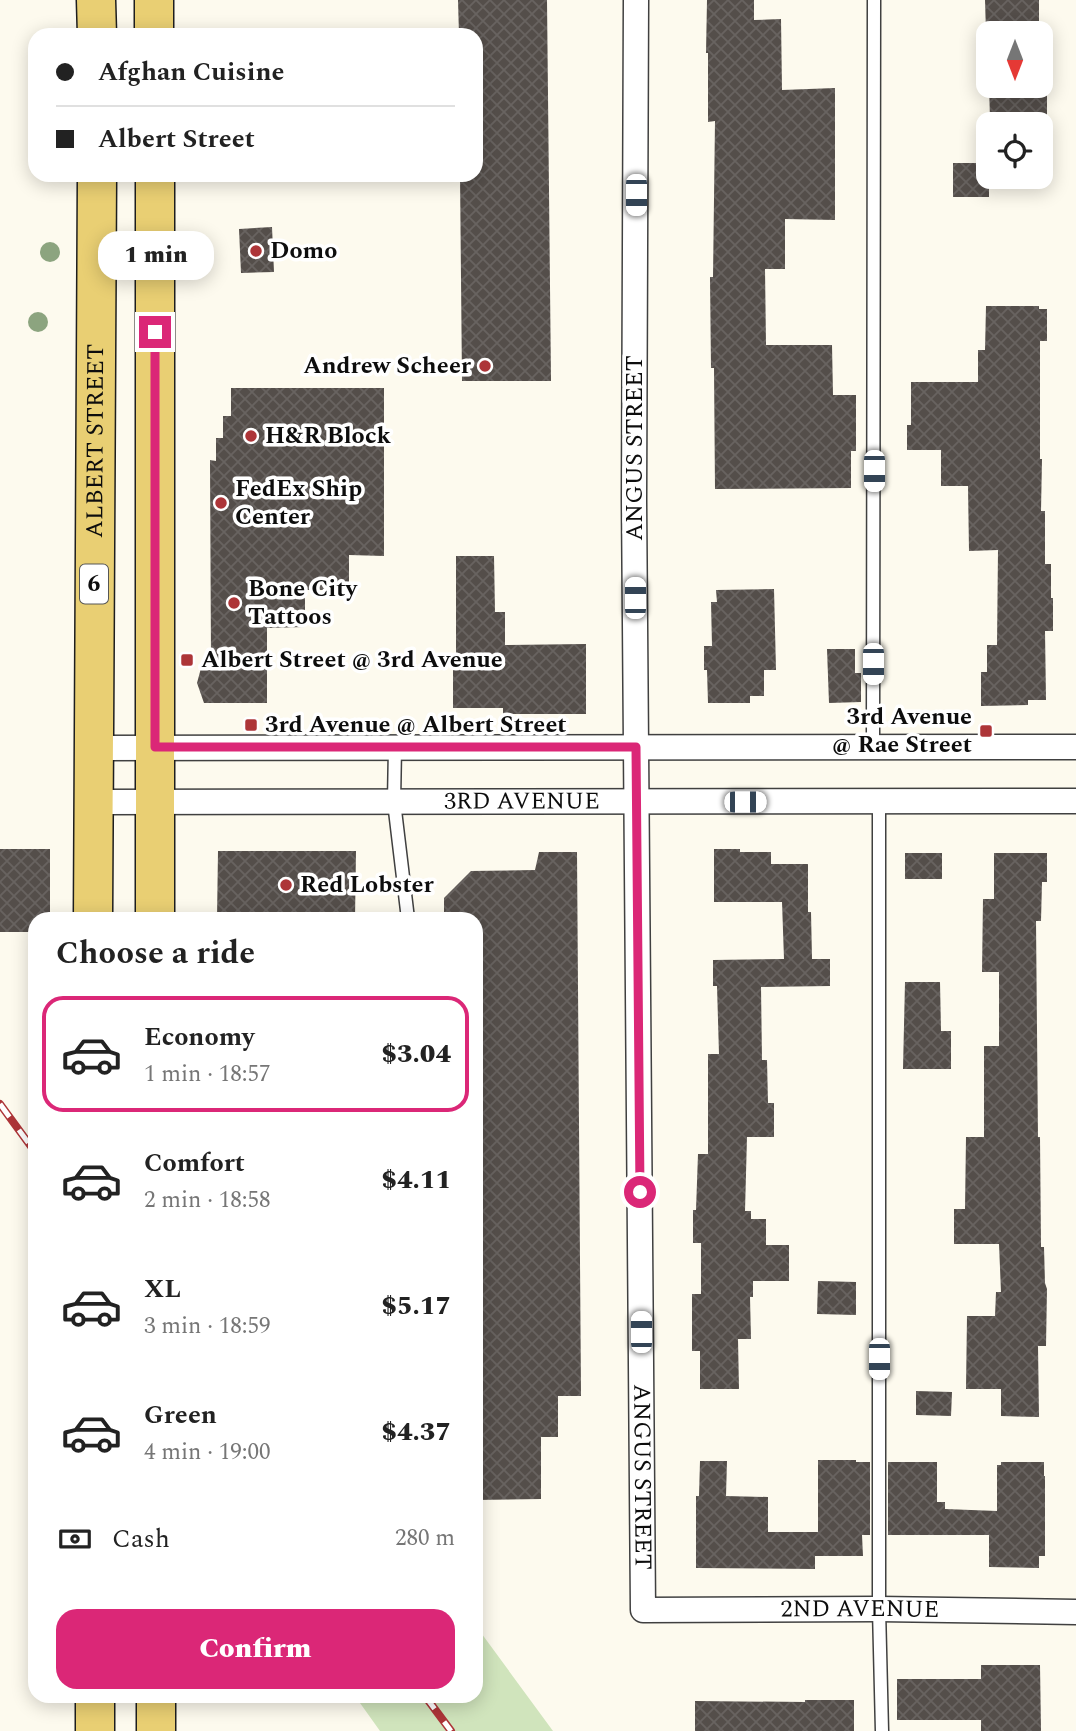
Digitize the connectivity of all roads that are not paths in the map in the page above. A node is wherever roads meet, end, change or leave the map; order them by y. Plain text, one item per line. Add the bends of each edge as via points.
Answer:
1 (96, 0) edge
2 (154, 0) edge
3 (636, 0) edge
4 (874, 0) edge
5 (97, 28) edge
6 (154, 28) edge
7 (97, 182) edge
8 (155, 182) edge
9 (155, 747) junction
10 (395, 747) junction
11 (636, 747) junction
12 (873, 747) junction
13 (1076, 747) edge
14 (93, 748) junction
15 (879, 801) junction
16 (1076, 801) edge
17 (93, 802) junction
18 (155, 802) junction
19 (394, 802) junction
20 (637, 802) junction
21 (93, 912) edge
22 (155, 912) edge
23 (407, 912) edge
24 (879, 1609) junction
25 (643, 1610) joint
26 (1076, 1612) edge
27 (94, 1703) edge
28 (156, 1703) edge
29 (95, 1731) edge
30 (156, 1731) edge
31 (881, 1731) edge

1 - 5 main road
2 - 6 main road
3 - 11 street, ANGUS STREET
4 - 12 lane
7 - 14 main road, ALBERT STREET / 6
8 - 9 main road
9 - 10 street
9 - 14 street
9 - 18 main road
10 - 11 street
10 - 19 lane
11 - 12 street
11 - 20 street, ANGUS STREET
12 - 13 street
14 - 17 main road, ALBERT STREET / 6
15 - 16 street, 3RD AVENUE
15 - 20 street, 3RD AVENUE
15 - 24 lane
17 - 18 street, 3RD AVENUE
17 - 21 main road, ALBERT STREET / 6
18 - 19 street, 3RD AVENUE
18 - 22 main road
19 - 20 street, 3RD AVENUE
19 - 23 lane
20 - 25 street, ANGUS STREET
24 - 25 street, 2ND AVENUE
24 - 26 street, 2ND AVENUE
24 - 31 lane
27 - 29 main road
28 - 30 main road

